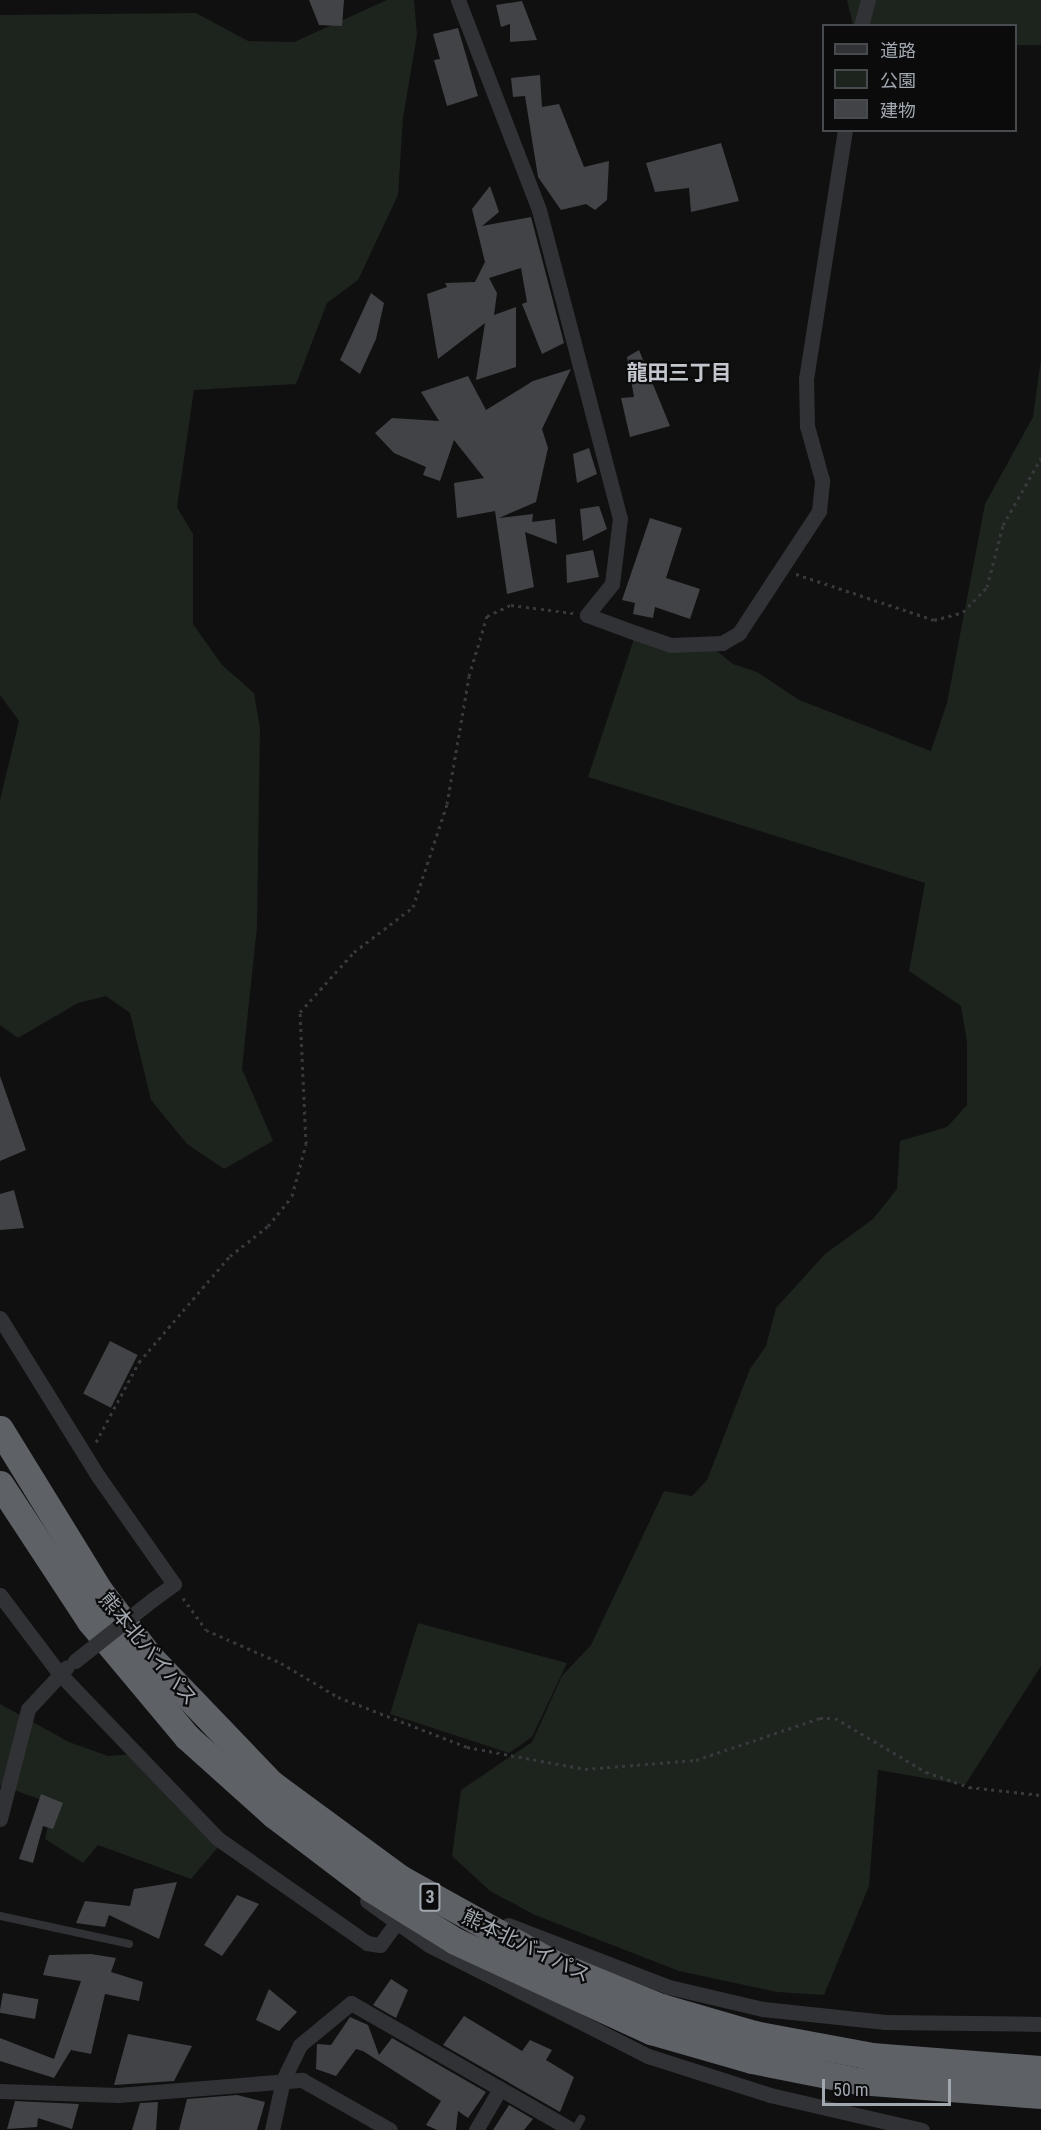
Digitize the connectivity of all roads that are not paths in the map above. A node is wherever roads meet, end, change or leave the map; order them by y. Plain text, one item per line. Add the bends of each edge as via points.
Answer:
1 (458, 0) edge
2 (868, 0) edge
3 (862, 24) edge
4 (845, 132) edge
5 (0, 1318) edge
6 (0, 1429) edge
7 (0, 1484) edge
8 (0, 1595) edge
9 (59, 1673) junction
10 (208, 1758) junction
11 (314, 1817) junction
12 (0, 1819) edge
13 (0, 1916) edge
14 (398, 1922) junction
15 (129, 1944) dead end
16 (1041, 2024) edge
17 (1041, 2069) edge
18 (283, 2080) junction
19 (500, 2089) junction
20 (0, 2091) edge
21 (1041, 2095) edge
22 (576, 2126) edge
23 (380, 2128) edge
24 (272, 2130) edge
25 (476, 2130) edge
26 (922, 2130) edge

1 - 4 street via 539,210 618,507 619,552 612,584 587,615 671,645 722,643 739,633 783,569 823,496 807,426 806,379
2 - 3 street
5 - 9 street, bridge via 174,1584
6 - 11 highway, 熊本北バイパス / 3 via 99,1590 150,1657 272,1784
7 - 10 highway, 熊本北バイパス / 3 via 90,1621
8 - 9 street
9 - 12 street via 28,1709
9 - 14 street via 218,1838 367,1943 380,1945
10 - 14 street via 286,1840
10 - 21 highway, 熊本北バイパス / 3 via 370,1888 533,1980 651,2031 752,2060 858,2081
11 - 16 street via 488,1917 669,1986 764,2009 885,2022
11 - 17 highway, 熊本北バイパス / 3 via 468,1920 553,1963 661,2007 754,2034 871,2055
13 - 15 lane
14 - 26 street via 439,1950 648,2056 770,2095
18 - 19 street via 300,2045 351,2003
18 - 20 street via 118,2095
18 - 23 street via 317,2086
18 - 24 street
19 - 22 street
19 - 25 street

